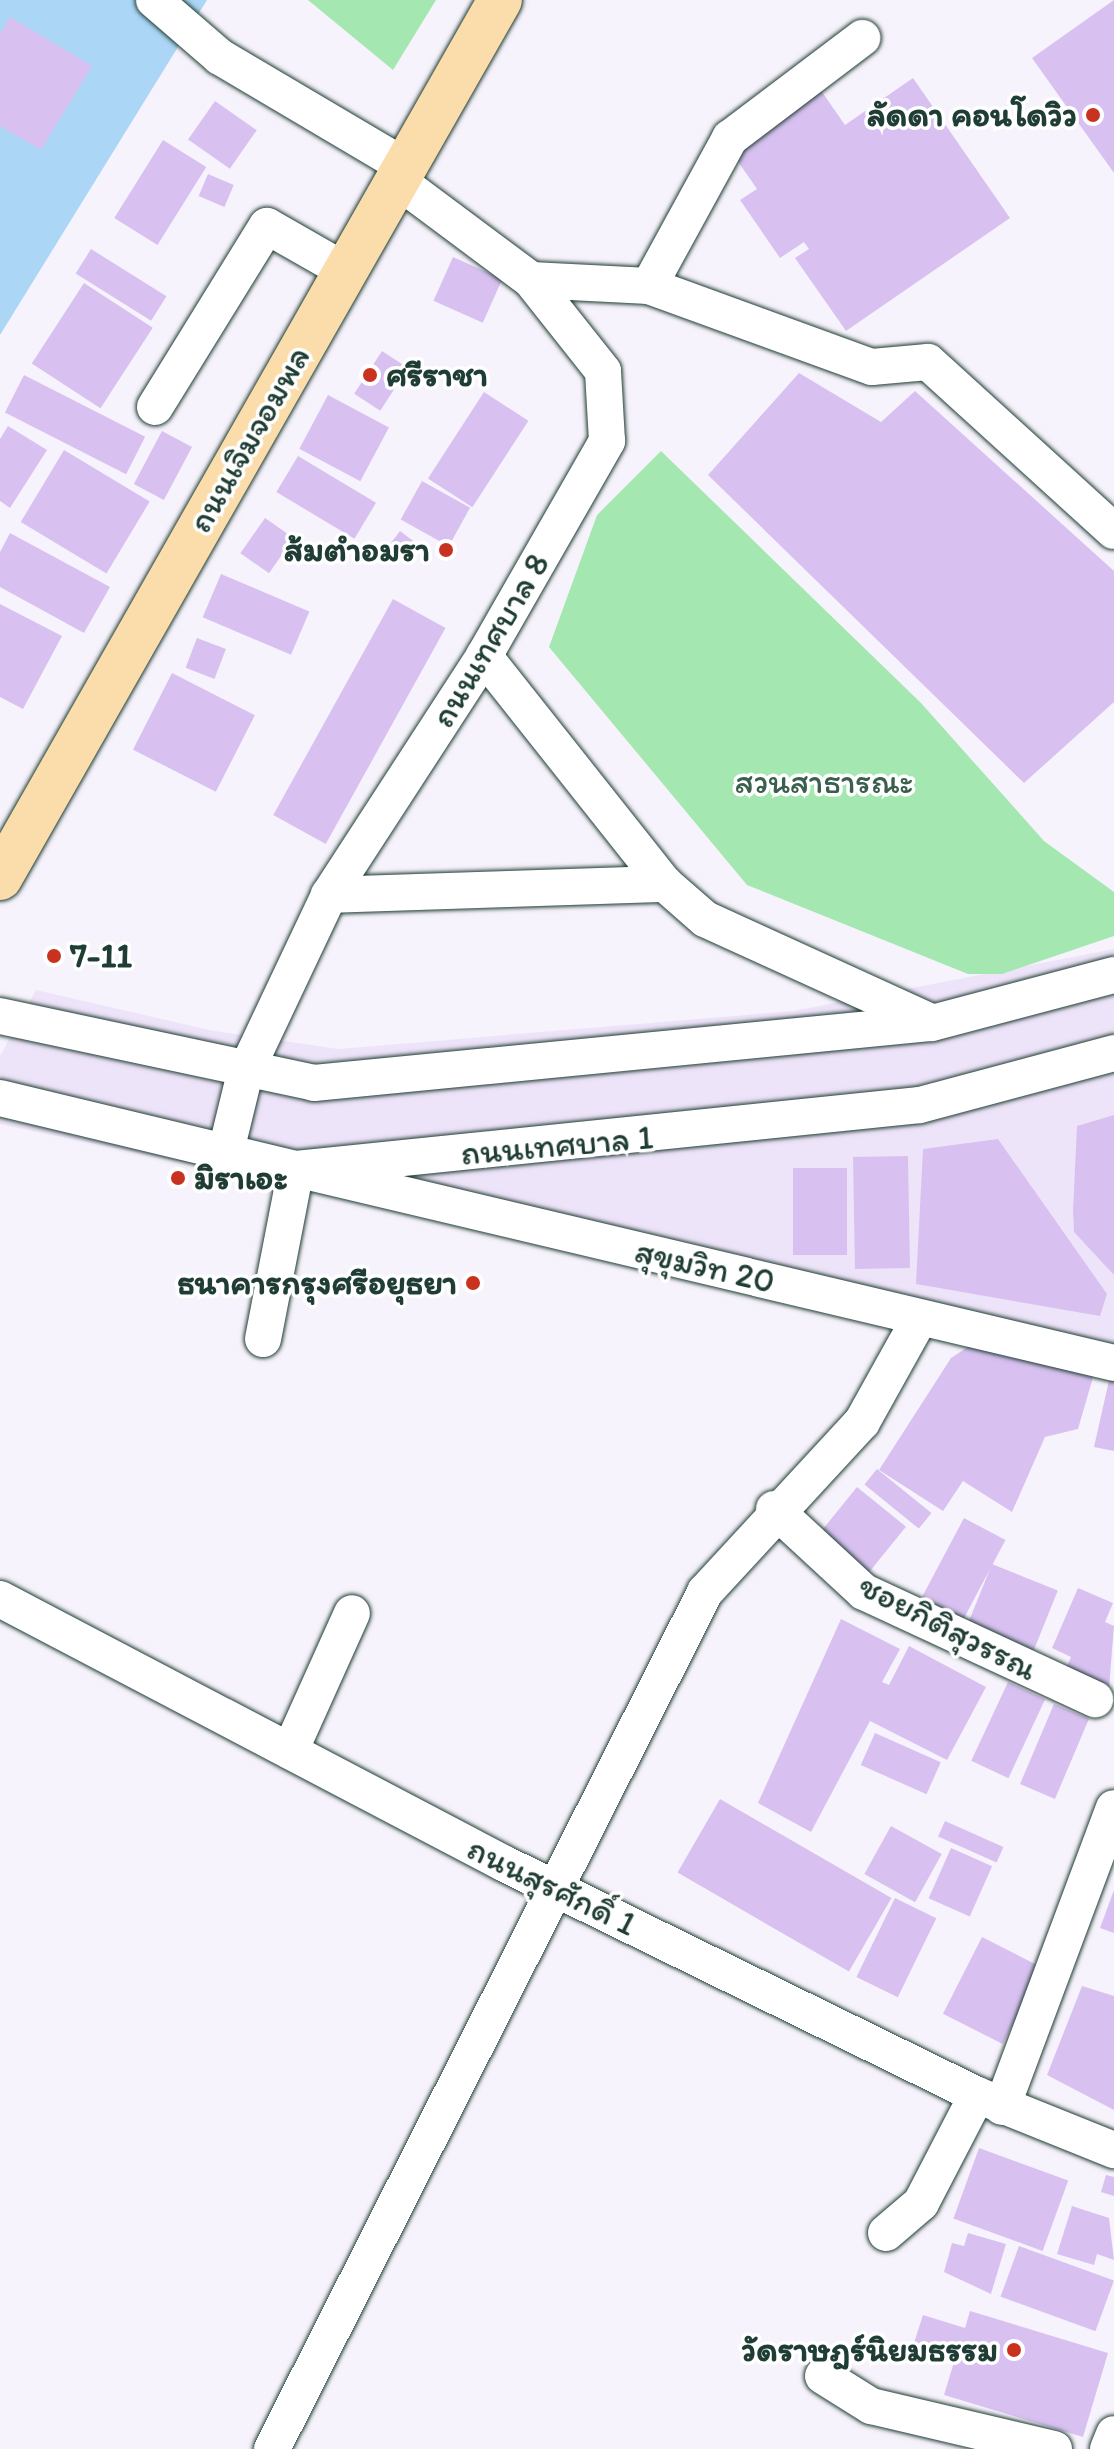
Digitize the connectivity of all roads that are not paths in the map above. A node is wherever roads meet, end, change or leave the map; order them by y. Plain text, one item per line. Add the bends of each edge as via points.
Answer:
1 (154, 0) edge
2 (500, 0) edge
3 (862, 38) dead end
4 (407, 166) junction
5 (346, 271) junction
6 (531, 280) junction
7 (649, 286) junction
8 (155, 407) dead end
9 (1114, 531) edge
10 (484, 656) junction
11 (0, 878) edge
12 (665, 884) junction
13 (329, 895) junction
14 (1114, 975) edge
15 (0, 1016) edge
16 (932, 1023) junction
17 (1114, 1053) edge
18 (245, 1073) junction
19 (0, 1098) edge
20 (225, 1155) junction
21 (296, 1169) junction
22 (920, 1318) junction
23 (263, 1339) dead end
24 (1114, 1363) edge
25 (774, 1509) junction
26 (0, 1599) edge
27 (352, 1613) dead end
28 (1095, 1699) dead end
29 (290, 1751) junction
30 (1114, 1808) edge
31 (552, 1886) junction
32 (990, 2101) junction
33 (1114, 2150) edge
34 (886, 2233) dead end
35 (823, 2376) dead end
36 (1114, 2434) edge
37 (272, 2449) edge
38 (1054, 2449) edge
39 (1108, 2449) edge

1 - 4 street, ถนนเทศบาล 8 via 220,57
2 - 4 main road, ถนนเจิมจอมพล
3 - 7 street via 730,138
4 - 5 main road, ถนนเจิมจอมพล
4 - 6 street, ถนนเทศบาล 8
5 - 8 street via 267,226
5 - 11 main road, ถนนเจิมจอมพล
6 - 7 street
6 - 10 street, ถนนเทศบาล 8 via 603,371 607,441
7 - 9 street via 872,367 928,362
10 - 12 street
10 - 13 street, ถนนเทศบาล 8
12 - 13 street
12 - 16 street via 705,919
13 - 18 street, ถนนเทศบาล 8
14 - 16 street
15 - 18 street
16 - 18 street via 314,1083
17 - 21 street, ถนนเทศบาล 1 via 920,1105
18 - 20 street, ถนนเทศบาล 8
19 - 20 street, ถนนเทศบาล 1
20 - 21 street, ถนนเทศบาล 1
21 - 22 street, สุขุมวิท 20
21 - 23 street
22 - 24 street, สุขุมวิท 20
22 - 25 street via 862,1422
25 - 28 street, ชอยกิติสุวรรณ via 864,1592
25 - 31 street via 705,1592
26 - 29 street, ถนนสุรศักดิ์ 1
27 - 29 street
29 - 31 street, ถนนสุรศักดิ์ 1
30 - 32 street
31 - 32 street, ถนนสุรศักดิ์ 1
31 - 37 street
32 - 33 street, ถนนสุรศักดิ์ 1
32 - 34 street via 921,2203
35 - 38 street via 871,2406
36 - 39 street

